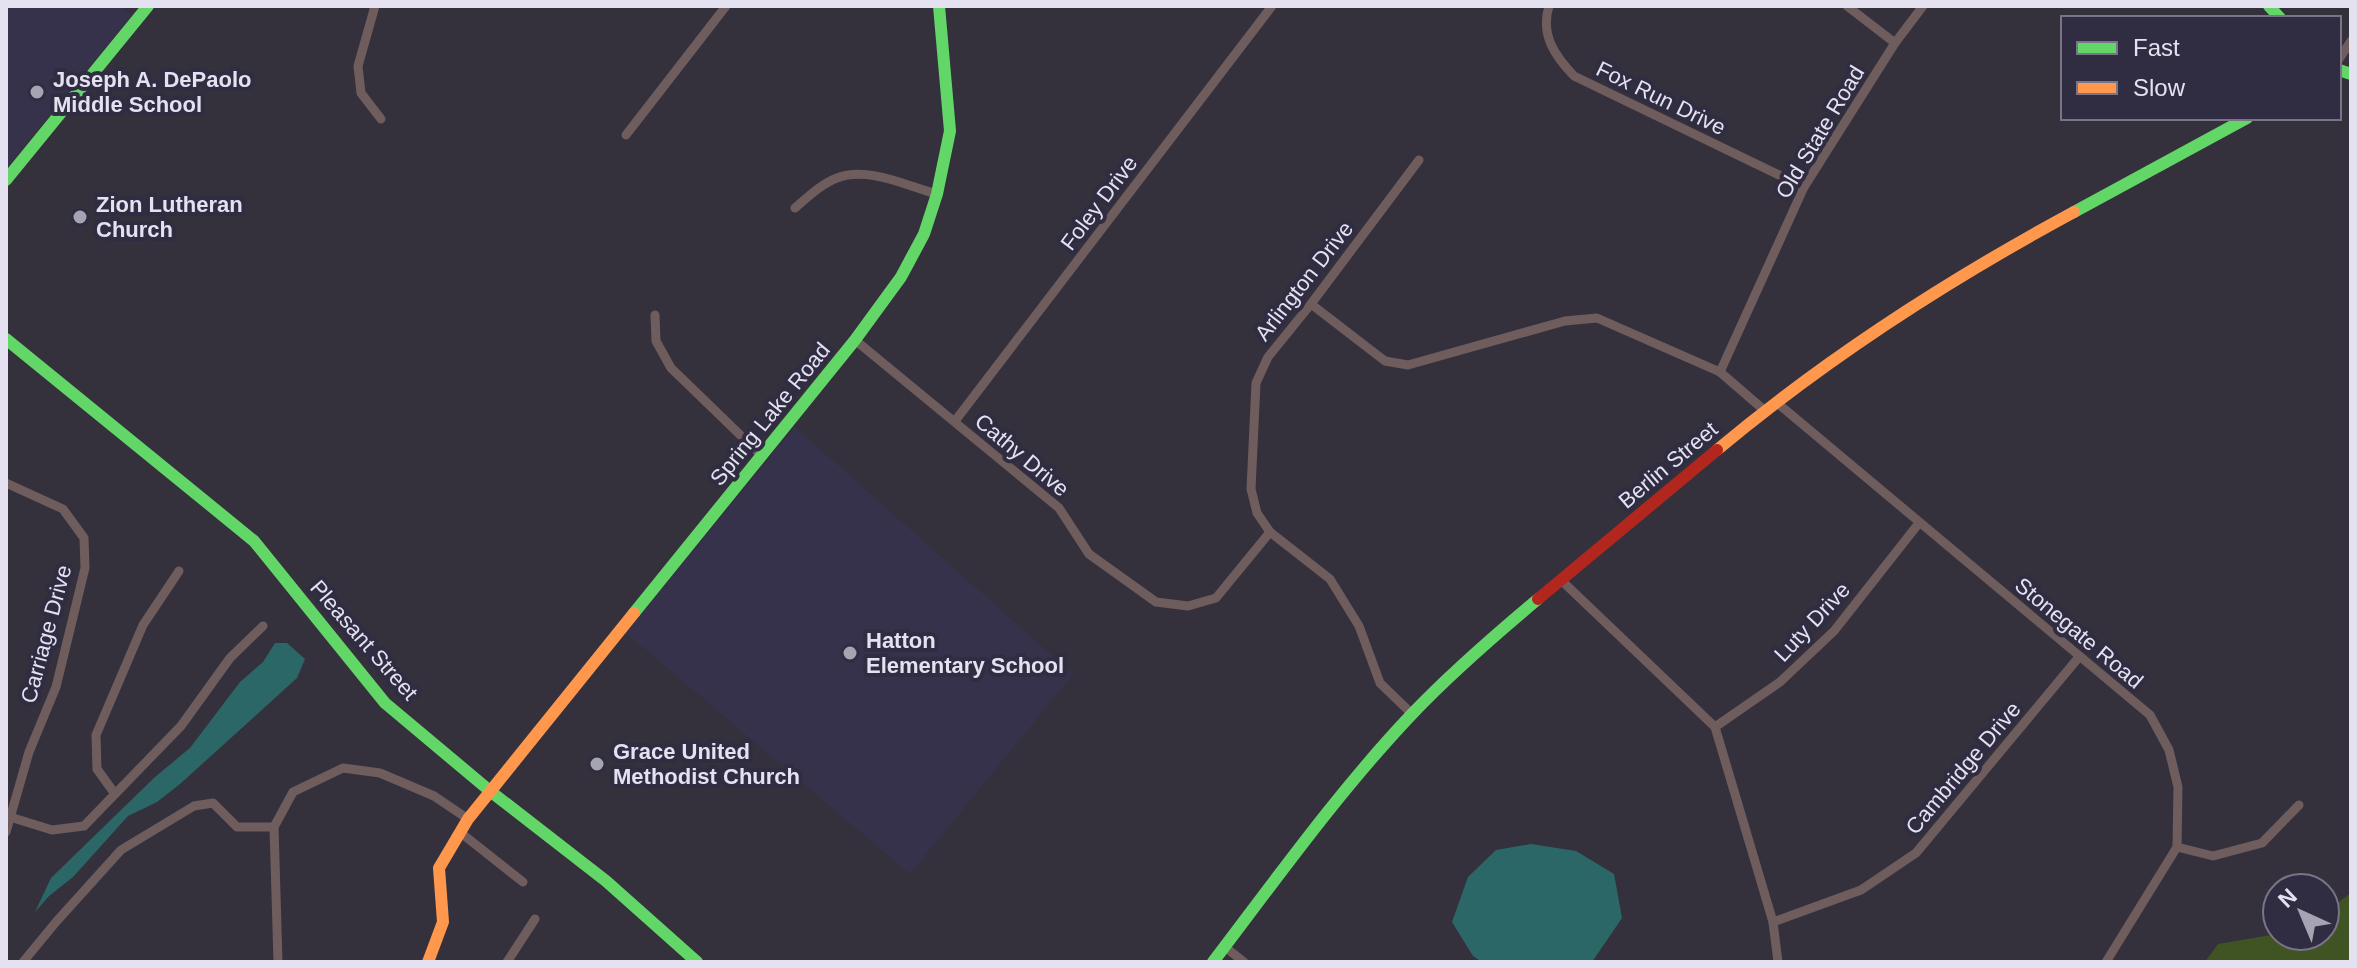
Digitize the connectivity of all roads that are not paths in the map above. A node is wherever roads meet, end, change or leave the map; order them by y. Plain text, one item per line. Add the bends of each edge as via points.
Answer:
1 (148, 6) edge
2 (375, 6) edge
3 (726, 6) edge
4 (939, 6) edge
5 (1272, 6) edge
6 (1549, 6) edge
7 (1847, 6) edge
8 (1923, 6) edge
9 (1895, 43) junction
10 (381, 119) dead end
11 (2243, 120) edge
12 (626, 135) dead end
13 (1419, 160) dead end
14 (6, 180) edge
15 (1804, 187) junction
16 (937, 194) junction
17 (795, 208) dead end
18 (1311, 304) junction
19 (655, 315) dead end
20 (6, 339) edge
21 (855, 340) junction
22 (1720, 372) junction
23 (1776, 402) junction
24 (1764, 410) junction
25 (955, 421) junction
26 (762, 456) junction
27 (6, 483) edge
28 (1919, 523) junction
29 (1270, 532) junction
30 (179, 571) dead end
31 (1562, 581) junction
32 (263, 626) dead end
33 (2079, 657) junction
34 (1412, 714) junction
35 (1715, 727) junction
36 (490, 791) junction
37 (115, 794) junction
38 (2299, 805) dead end
39 (10, 817) junction
40 (468, 819) junction
41 (274, 827) junction
42 (6, 832) edge
43 (461, 833) junction
44 (2177, 847) junction
45 (523, 882) dead end
46 (535, 919) dead end
47 (1773, 922) junction
48 (1225, 947) junction
49 (23, 962) edge
50 (278, 962) edge
51 (428, 962) edge
52 (507, 962) edge
53 (697, 962) edge
54 (1213, 962) edge
55 (1244, 962) edge
56 (1778, 962) edge
57 (2106, 962) edge

1 - 14 street
2 - 10 street via 358,66 361,93
3 - 12 street
4 - 16 street, Spring Lake Road via 950,131
5 - 25 street, Foley Drive
6 - 15 street, Fox Run Drive via 1545,18 1553,54 1574,76
7 - 9 street
8 - 9 street, Old State Road
9 - 15 street, Old State Road
11 - 23 street, Berlin Street via 2022,240 1879,327
13 - 18 street, Arlington Drive
15 - 22 street, Old State Road
16 - 17 street via 864,174 838,177
16 - 21 street, Spring Lake Road via 901,277
18 - 22 street via 1385,361 1408,365 1565,321 1597,318
18 - 29 street, Arlington Drive via 1268,357 1256,383 1251,489 1257,513
19 - 26 street via 656,341 671,368
20 - 36 street, Pleasant Street via 254,541 385,703
21 - 25 street, Cathy Drive
21 - 26 street, Spring Lake Road
22 - 24 street
23 - 24 street, Berlin Street
23 - 28 street, Stonegate Road
24 - 31 street, Berlin Street
25 - 29 street, Cathy Drive via 1059,508 1089,554 1156,602 1188,606 1216,598
26 - 36 street, Spring Lake Road
27 - 39 street, Carriage Drive via 63,509 84,538 85,568 56,687
28 - 33 street, Stonegate Road
28 - 35 street, Luty Drive via 1834,631 1780,682
29 - 34 street, Arlington Drive via 1330,579 1359,626 1380,683
30 - 37 street via 143,625 96,735 97,769
31 - 34 street, Berlin Street via 1489,640
31 - 35 street
32 - 37 street via 230,658 181,726
33 - 44 street, Stonegate Road via 2150,715 2169,750 2178,787
33 - 47 street, Cambridge Drive via 1916,853 1861,890
34 - 48 street, Berlin Street via 1315,827
35 - 47 street
36 - 40 street, Spring Lake Road
36 - 53 street, Pleasant Street via 606,881
37 - 39 street via 84,826 52,830
38 - 44 street via 2262,843 2213,856
39 - 42 street, Carriage Drive
40 - 41 street via 434,796 380,773 343,768 293,792
40 - 43 street, Spring Lake Road
41 - 49 street via 237,827 213,803 194,806 121,850
41 - 50 street
43 - 45 street
43 - 51 street, Spring Lake Road via 439,868 443,922
44 - 57 street
46 - 52 street
47 - 56 street
48 - 54 street, Berlin Street
48 - 55 street

